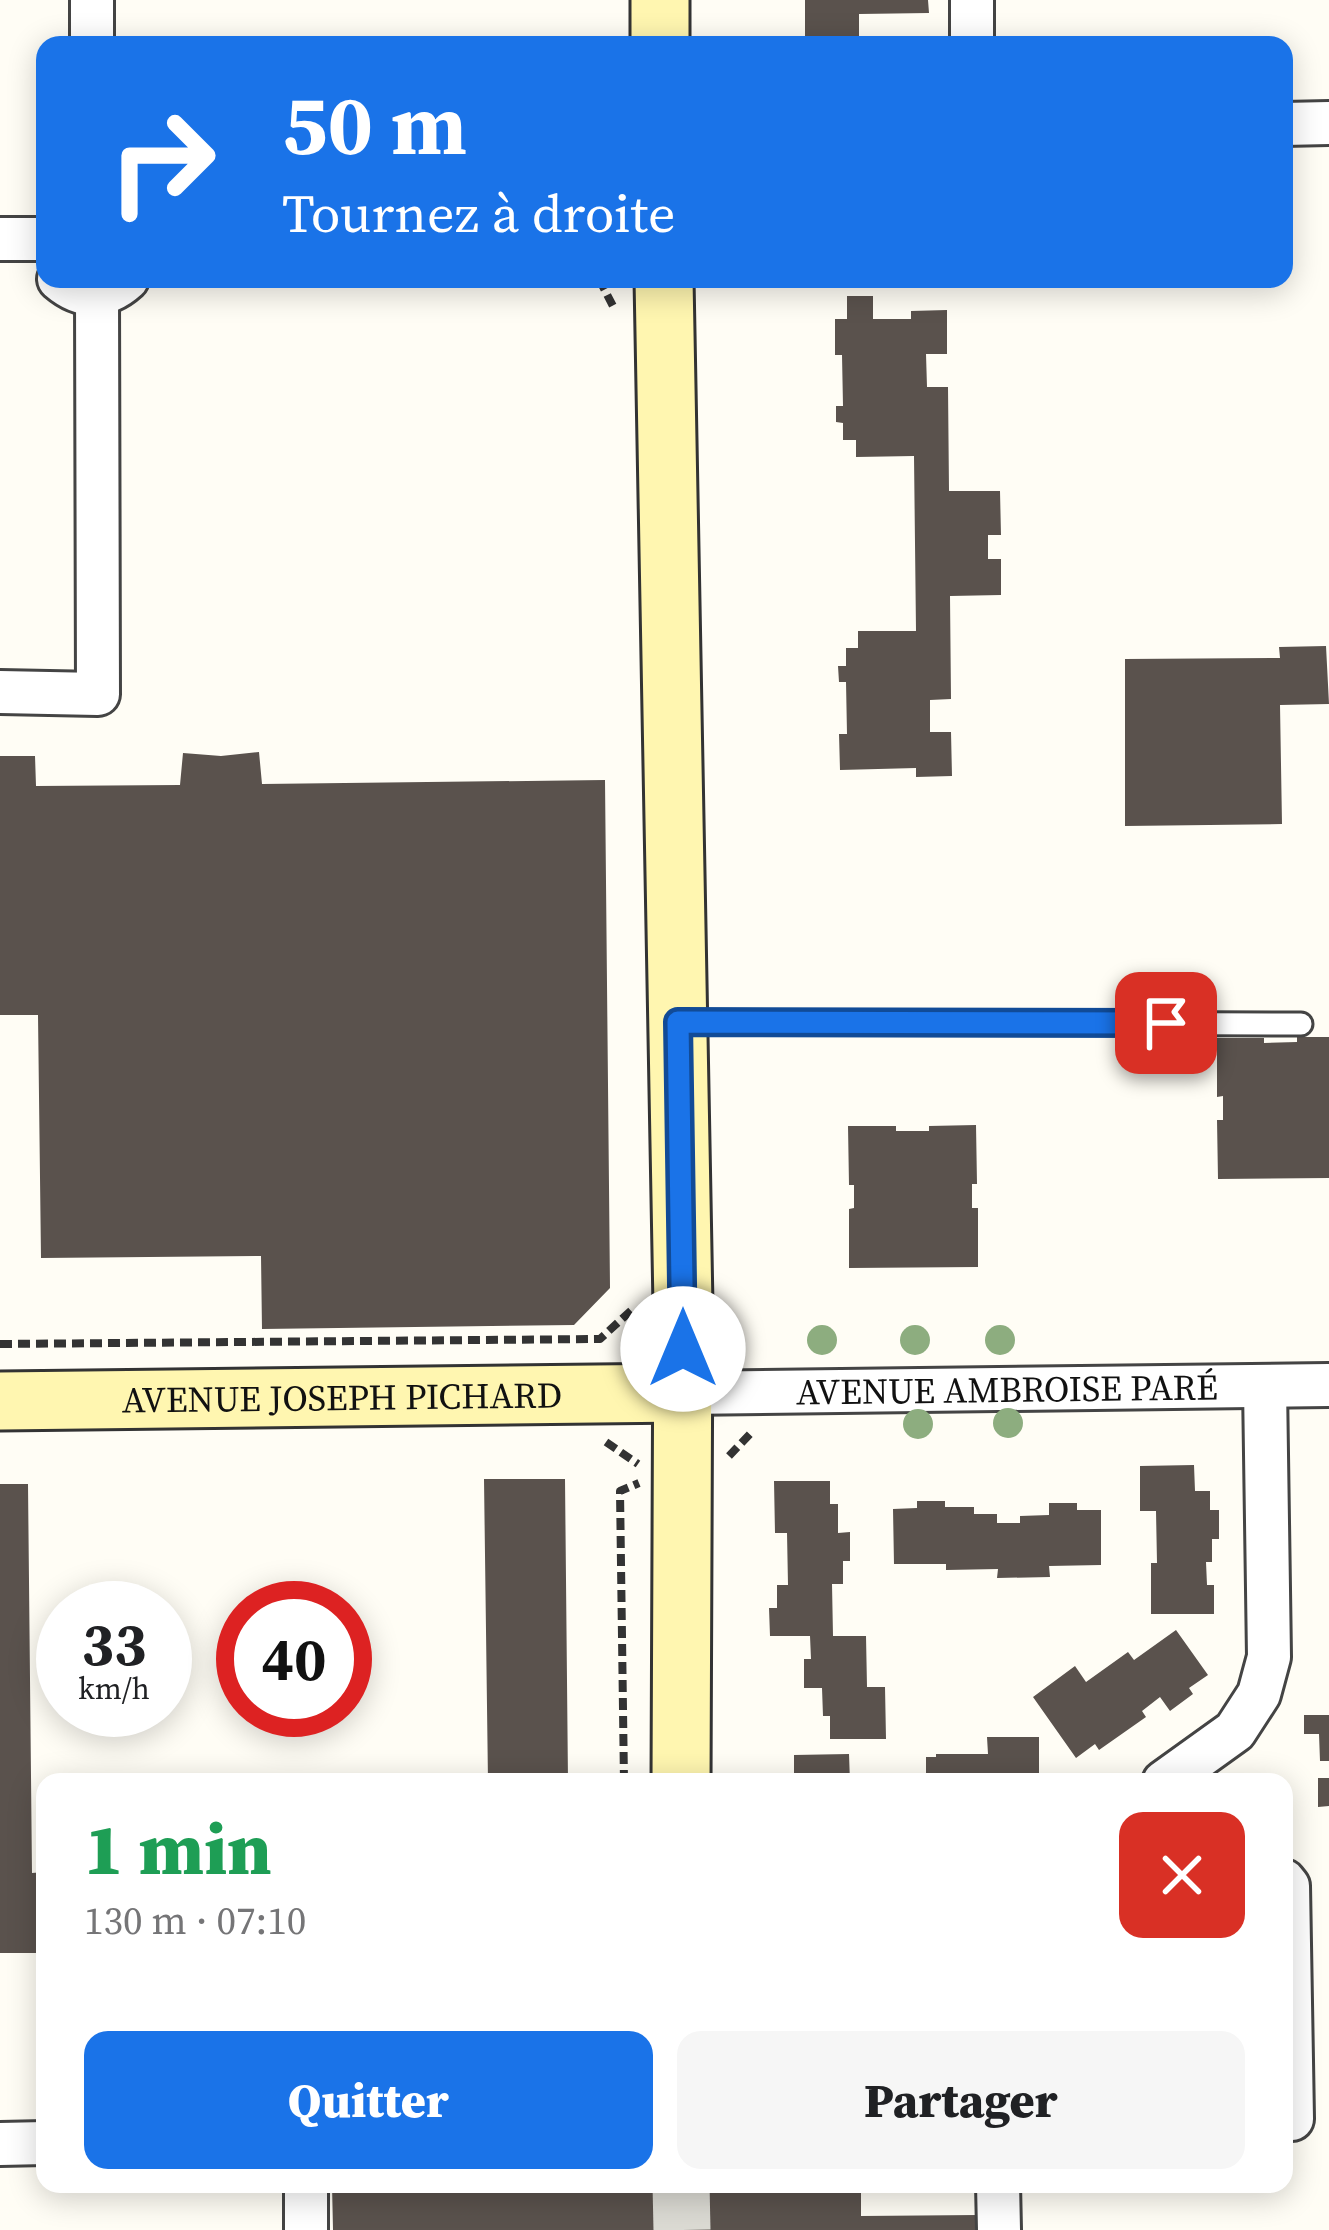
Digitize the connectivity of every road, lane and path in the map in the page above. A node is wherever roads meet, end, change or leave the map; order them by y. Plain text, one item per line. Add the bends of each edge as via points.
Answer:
1 (92, 0) edge
2 (660, 0) edge
3 (972, 0) edge
4 (92, 36) edge
5 (660, 36) edge
6 (973, 36) edge
7 (1329, 123) edge
8 (1293, 124) edge
9 (0, 239) edge
10 (36, 239) edge
11 (94, 288) edge
12 (664, 288) edge
13 (0, 692) edge
14 (678, 1022) junction
15 (1300, 1024) dead end
16 (636, 1306) dead end
17 (0, 1344) edge
18 (1329, 1385) edge
19 (1264, 1386) junction
20 (683, 1393) junction
21 (0, 1401) edge
22 (600, 1438) dead end
23 (624, 1773) edge
24 (681, 1773) edge
25 (1192, 1773) edge
26 (36, 2143) edge
27 (0, 2144) edge
28 (306, 2193) edge
29 (998, 2193) edge
30 (305, 2230) edge
31 (999, 2230) edge

1 - 4 street
2 - 5 street
3 - 6 street
7 - 8 street
9 - 10 street
11 - 13 street via 98,694
12 - 14 street
14 - 15 lane
14 - 20 street
16 - 17 path via 600,1339
18 - 19 street, AVENUE AMBROISE PARÉ
19 - 20 street, AVENUE AMBROISE PARÉ
19 - 25 street via 1269,1657 1259,1694 1235,1731
20 - 21 street, AVENUE JOSEPH PICHARD
20 - 24 street
22 - 23 path via 655,1476 620,1491
26 - 27 street
28 - 30 street
29 - 31 street

